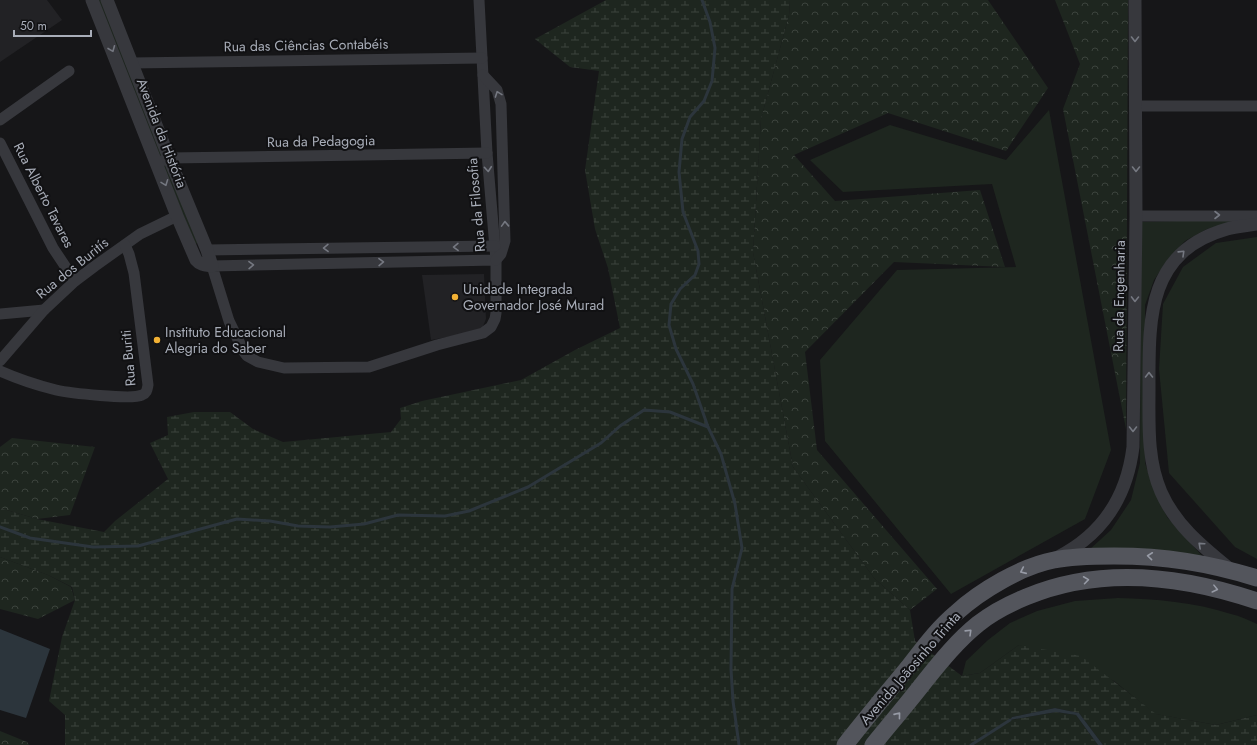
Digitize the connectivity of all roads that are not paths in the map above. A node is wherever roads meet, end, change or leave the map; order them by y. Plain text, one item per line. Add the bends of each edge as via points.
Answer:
1 (92, 0) edge
2 (106, 0) edge
3 (478, 0) edge
4 (1135, 0) edge
5 (482, 58) junction
6 (131, 63) junction
7 (69, 71) dead end
8 (483, 75) junction
9 (1136, 106) junction
10 (1257, 106) edge
11 (0, 120) edge
12 (0, 143) edge
13 (487, 153) junction
14 (163, 161) junction
15 (177, 216) junction
16 (1136, 216) junction
17 (1257, 216) edge
18 (1257, 224) edge
19 (124, 245) junction
20 (495, 246) junction
21 (207, 250) junction
22 (496, 260) junction
23 (212, 266) junction
24 (75, 281) junction
25 (44, 310) junction
26 (0, 314) edge
27 (0, 361) edge
28 (0, 371) edge
29 (1053, 560) junction
30 (1231, 570) junction
31 (1257, 578) edge
32 (1257, 602) edge
33 (845, 745) edge
34 (873, 745) edge

1 -> 14 street, Avenida da História
2 - 6 street, Avenida da História
3 - 5 street, Rua da Filosofia
4 -> 9 street, Rua da Engenharia
5 - 6 street, Rua das Ciências Contabéis
5 - 8 street, Rua da Filosofia
6 - 14 street, Avenida da História
7 - 11 street
8 - 13 street, Rua da Filosofia
22 -> 8 street, Rua da Filosofia via 506,241 501,104 494,85
9 - 10 street
9 -> 16 street, Rua da Engenharia
12 - 24 street, Rua Alberto Tavares via 53,248
13 - 14 street, Rua da Pedagogia
13 -> 20 street, Rua da Filosofia
14 -> 15 street, Avenida da História
14 - 21 street, Avenida da História
15 - 19 street, Rua dos Buritís
15 - 23 street, Avenida da História via 196,260
16 -> 17 street
16 -> 29 street, Rua da Engenharia via 1131,462 1126,481 1107,516 1080,545
30 -> 18 street via 1202,546 1180,523 1161,492 1150,442 1150,329 1159,286 1167,271 1184,251 1213,233
19 - 24 street, Rua dos Buritís
19 - 28 street, Rua Buriti via 134,273 148,390 134,397 69,393 23,381
20 -> 21 street
20 - 22 street, Rua da Filosofia
21 - 23 street, Avenida da História
23 -> 22 street, Avenida da História
22 - 23 street via 495,319 491,327 483,333 369,367 326,369 284,368 258,362 247,356 229,321
24 - 25 street, Rua dos Buritís
25 - 26 street
25 - 27 street, Rua dos Buritís
30 -> 29 main road, Avenida Joãosinho Trinta via 1193,561 1146,556 1077,556
29 -> 33 main road, Avenida Joãosinho Trinta via 1020,572 980,593 956,613 924,647
30 - 31 main road, Avenida Joãosinho Trinta
34 -> 32 main road, Avenida Joãosinho Trinta via 942,660 978,624 996,611 1036,593 1074,582 1118,577 1192,584

